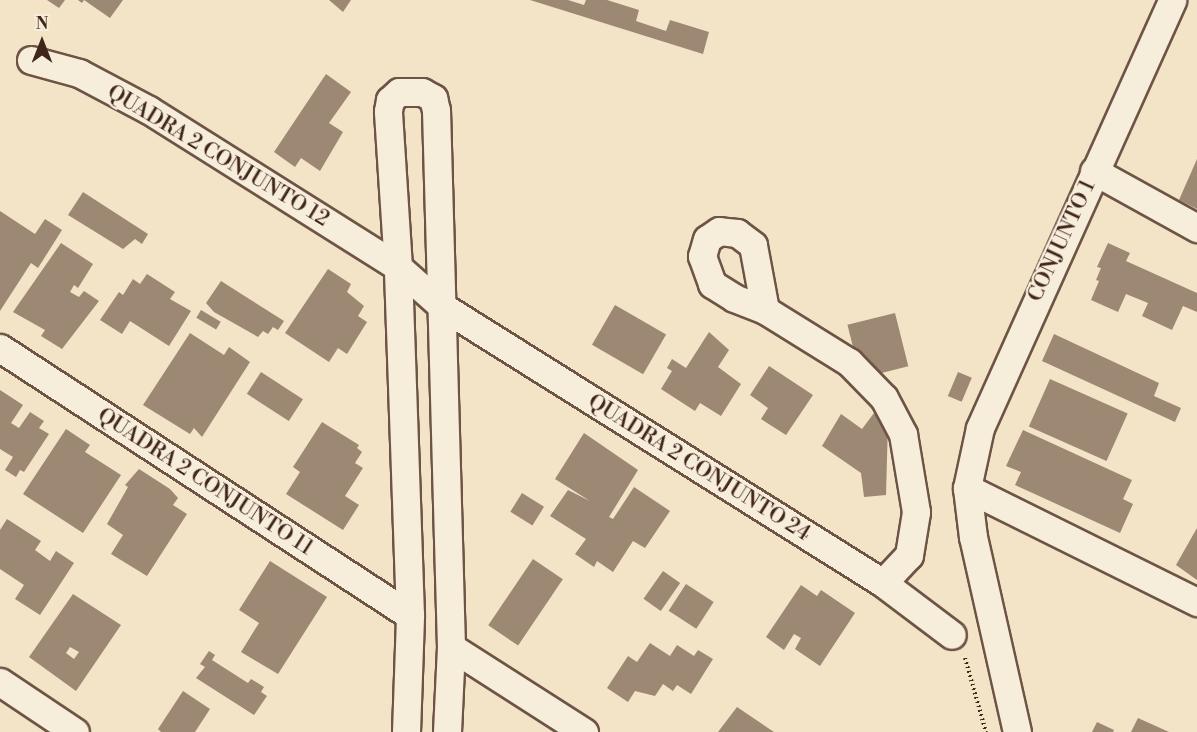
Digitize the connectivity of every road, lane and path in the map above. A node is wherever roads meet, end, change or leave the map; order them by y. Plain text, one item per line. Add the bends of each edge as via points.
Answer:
1 (1172, 0) edge
2 (31, 60) dead end
3 (1094, 171) junction
4 (1197, 228) edge
5 (398, 267) junction
6 (443, 306) junction
7 (765, 310) dead end
8 (0, 348) edge
9 (967, 488) junction
10 (883, 583) junction
11 (1197, 602) edge
12 (410, 615) junction
13 (952, 635) joint
14 (451, 647) junction
15 (0, 682) edge
16 (75, 732) edge
17 (406, 732) edge
18 (447, 732) edge
19 (584, 732) edge
20 (986, 732) edge
21 (1017, 732) edge

1 - 3 street, CONJUNTO 1
2 - 5 street, QUADRA 2 CONJUNTO 12 via 79,73 149,110
3 - 4 street
3 - 9 street, CONJUNTO 1 via 984,417
5 - 6 street, QUADRA 2 CONJUNTO 12
5 - 6 street via 388,111 390,100 399,93 422,93 432,98 436,110
5 - 12 street
6 - 10 street, QUADRA 2 CONJUNTO 24
6 - 14 street
7 - 10 street via 849,362 884,398 903,434 916,512 909,555
8 - 12 street, QUADRA 2 CONJUNTO 11
9 - 11 street
9 - 21 street via 973,537
10 - 13 street, QUADRA 2 CONJUNTO 24
12 - 17 street
13 - 20 path via 966,660
14 - 18 street
14 - 19 street
15 - 16 street

